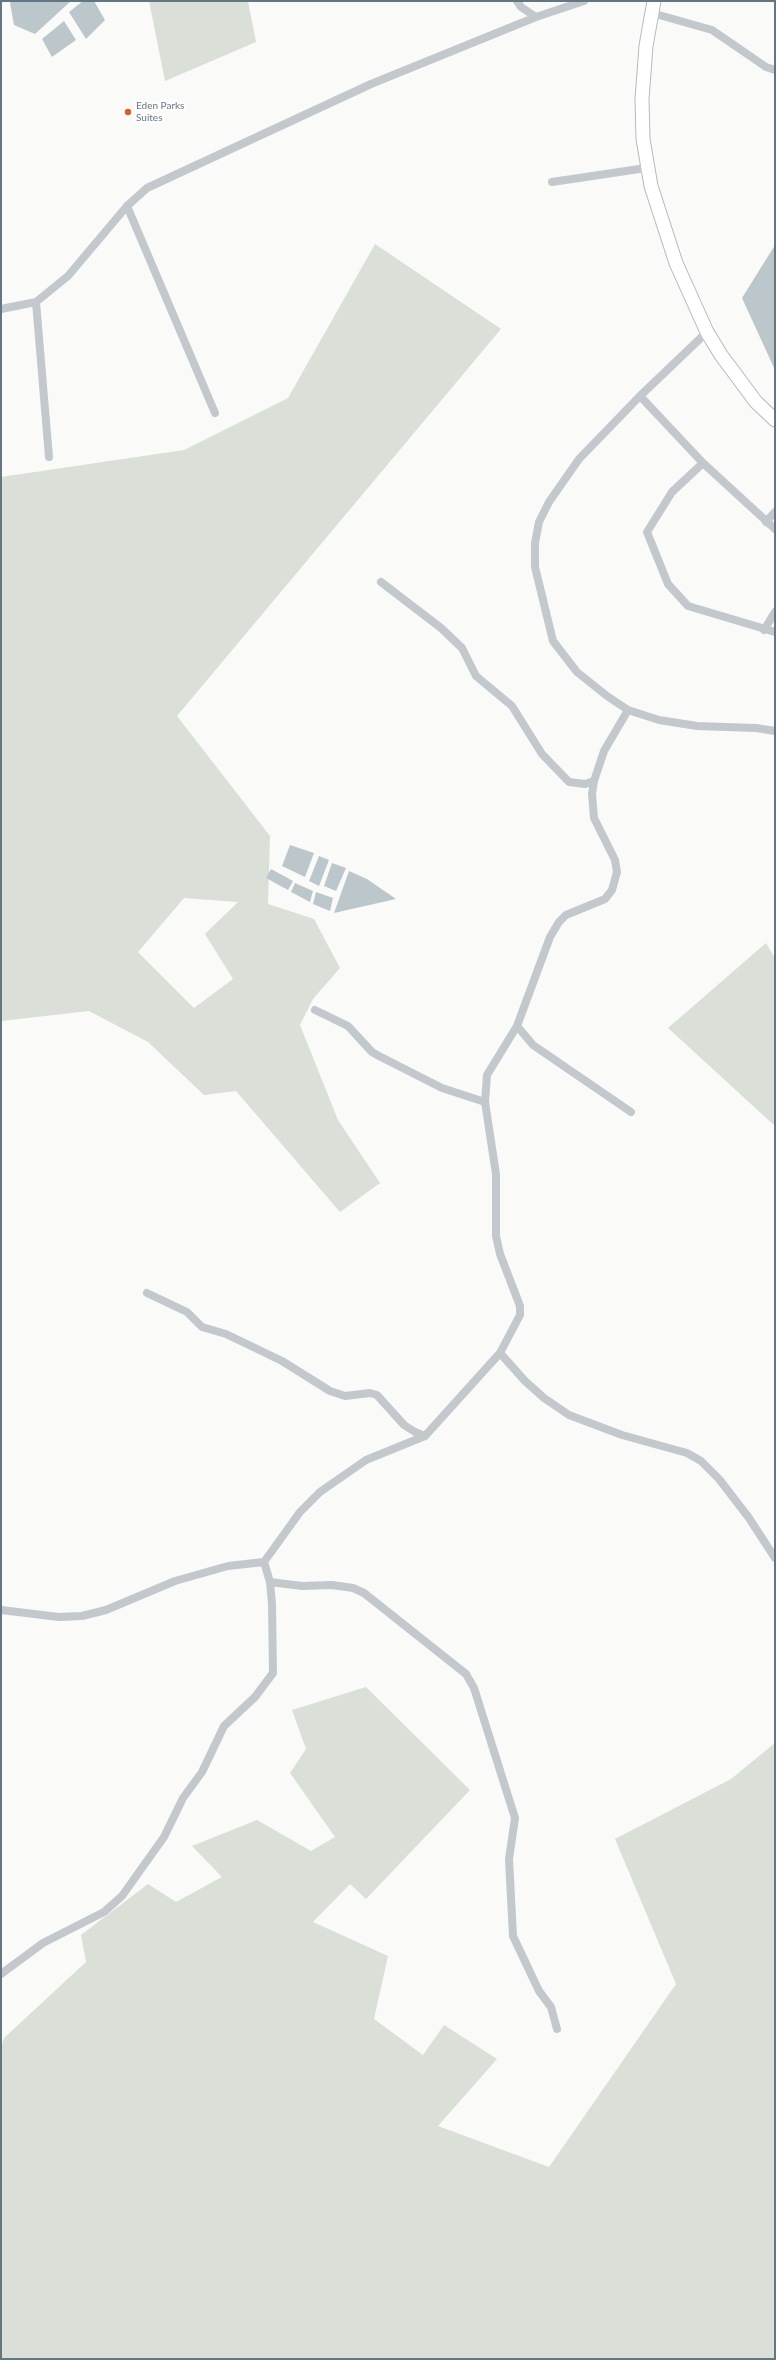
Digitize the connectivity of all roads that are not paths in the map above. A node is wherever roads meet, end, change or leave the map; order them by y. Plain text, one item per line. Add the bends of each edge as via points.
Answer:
1 (517, 1) edge
2 (584, 1) edge
3 (653, 7) edge
4 (536, 17) junction
5 (775, 70) edge
6 (646, 168) junction
7 (552, 182) dead end
8 (127, 206) junction
9 (36, 302) junction
10 (1, 309) edge
11 (707, 332) junction
12 (640, 396) junction
13 (215, 413) dead end
14 (775, 420) edge
15 (49, 457) dead end
16 (703, 463) junction
17 (775, 512) edge
18 (766, 522) junction
19 (775, 529) edge
20 (381, 582) dead end
21 (775, 612) edge
22 (764, 630) junction
23 (775, 632) edge
24 (628, 710) junction
25 (775, 731) edge
26 (594, 781) junction
27 (315, 1010) dead end
28 (516, 1026) junction
29 (485, 1102) junction
30 (631, 1112) dead end
31 (147, 1293) dead end
32 (500, 1353) junction
33 (425, 1436) junction
34 (775, 1558) edge
35 (264, 1562) junction
36 (270, 1582) junction
37 (1, 1610) edge
38 (1, 1974) edge
39 (556, 2029) dead end

1 - 4 street via 521,7
2 - 4 street
3 - 5 street via 712,30
3 - 6 main road via 642,93
4 - 8 street via 371,84 182,170 148,188
6 - 7 street
6 - 11 main road via 676,263
8 - 9 street via 68,276
8 - 13 street
9 - 10 street
9 - 15 street
11 - 12 street
11 - 14 main road via 756,402
12 - 16 street
12 - 24 street via 579,459 562,482 539,522 535,543 535,567 553,641 577,672
16 - 18 street
16 - 22 street via 672,492 647,532 668,584 688,606
17 - 18 street
18 - 19 street
20 - 26 street via 441,628 462,648 476,676 512,706 542,754 569,782 585,784
21 - 22 street
22 - 23 street
24 - 25 street via 659,720 697,726
24 - 26 street via 604,751
26 - 28 street via 594,818 615,860 617,872 612,890 605,900 566,915 559,922 550,937
27 - 29 street via 348,1026 378,1056 442,1088
28 - 29 street via 487,1075
28 - 30 street via 533,1045
29 - 32 street via 496,1174 496,1236 500,1254 520,1306 520,1315
31 - 33 street via 187,1312 202,1327 226,1334 282,1361 330,1391 345,1396 370,1393 377,1395 404,1426
32 - 33 street
32 - 34 street via 539,1394 569,1414 622,1435 687,1453 701,1462 719,1479
33 - 35 street via 366,1460 320,1492 300,1512
35 - 36 street
35 - 37 street via 228,1566 175,1581 106,1610 82,1616 59,1617
36 - 38 street via 273,1673 255,1697 224,1726 202,1772 183,1798 164,1837 114,1904 83,1924 43,1943
36 - 39 street via 302,1586 332,1585 353,1588 364,1593 466,1674 474,1688 515,1818 509,1866 513,1936 539,1991 551,2007

